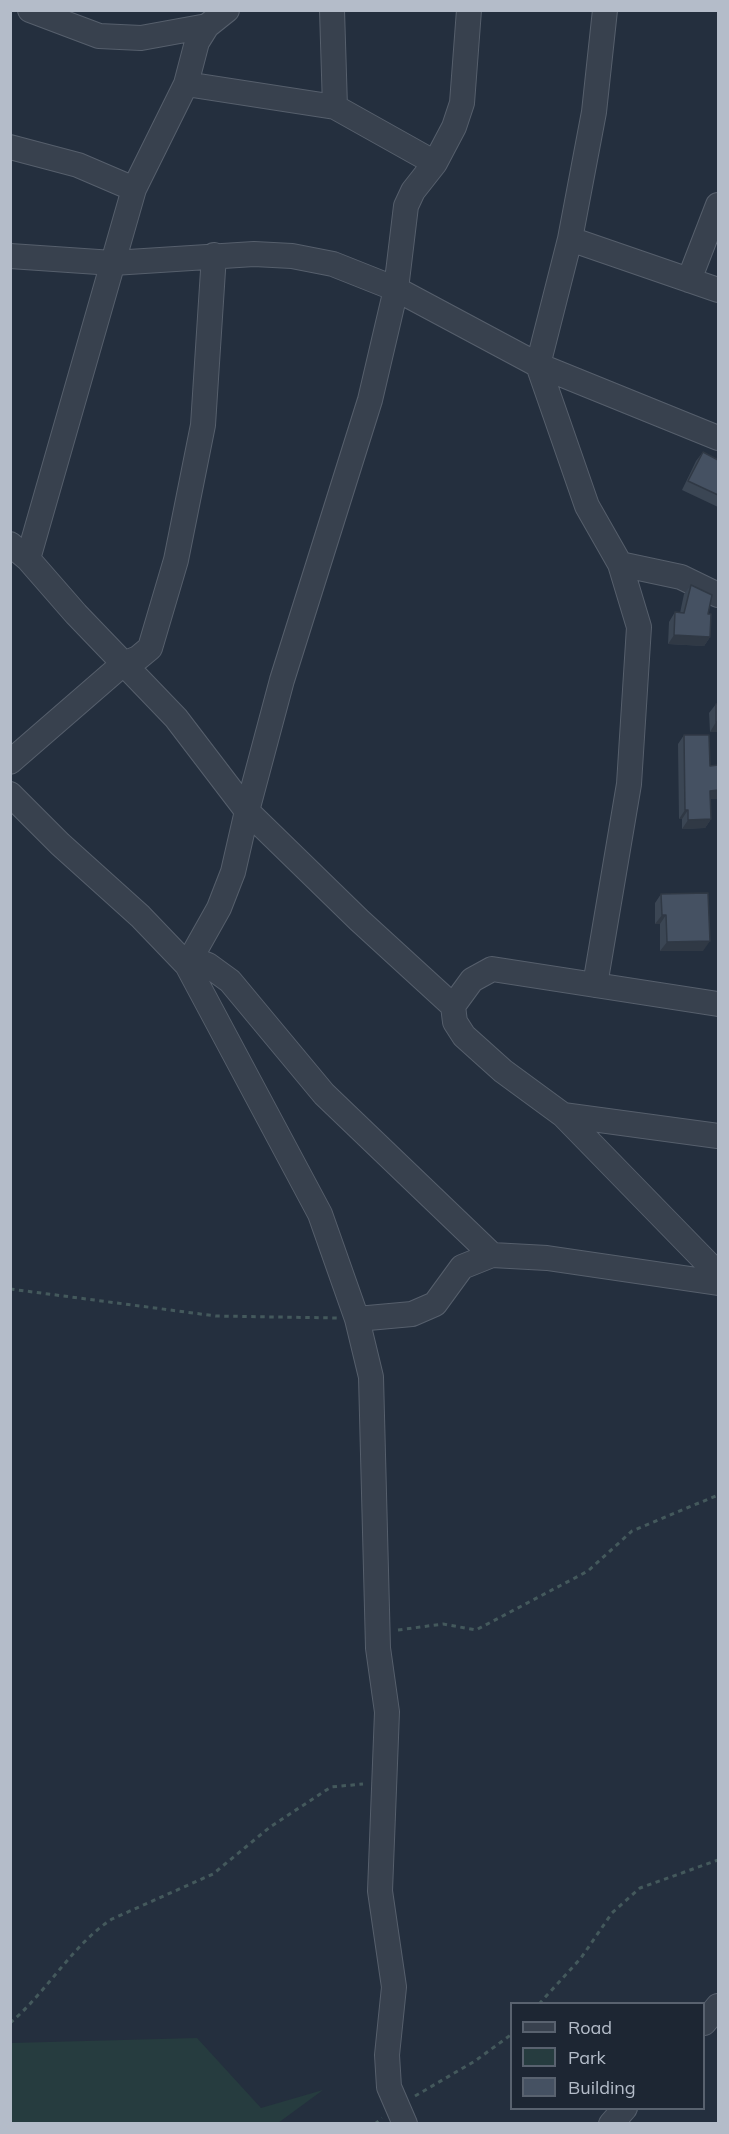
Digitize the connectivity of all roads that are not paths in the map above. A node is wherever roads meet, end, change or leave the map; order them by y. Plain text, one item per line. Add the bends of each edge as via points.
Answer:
1 (30, 10) edge
2 (227, 10) edge
3 (332, 10) edge
4 (469, 10) edge
5 (605, 10) edge
6 (207, 26) junction
7 (186, 84) junction
8 (336, 107) junction
9 (10, 147) edge
10 (435, 163) junction
11 (134, 189) junction
12 (718, 205) edge
13 (570, 238) junction
14 (214, 255) junction
15 (10, 256) edge
16 (113, 263) junction
17 (689, 280) junction
18 (396, 289) junction
19 (718, 290) edge
20 (538, 365) junction
21 (718, 438) edge
22 (19, 551) edge
23 (620, 564) junction
24 (718, 595) edge
25 (123, 664) junction
26 (10, 762) edge
27 (10, 794) edge
28 (247, 811) junction
29 (189, 962) junction
30 (596, 985) junction
31 (718, 1004) edge
32 (453, 1006) junction
33 (562, 1115) junction
34 (718, 1136) edge
35 (492, 1255) junction
36 (718, 1274) edge
37 (718, 1283) edge
38 (357, 1318) junction
39 (718, 2006) edge
40 (705, 2022) edge
41 (624, 2110) edge
42 (401, 2114) edge
43 (611, 2124) edge

1 - 6 street via 99,36 141,38
2 - 6 street
3 - 8 street
4 - 10 street via 462,104
5 - 13 street via 594,112
6 - 7 street via 197,42
7 - 8 street
7 - 11 street
8 - 10 street
9 - 11 street via 78,165
10 - 18 street via 406,206
11 - 16 street
12 - 17 street
13 - 17 street
13 - 20 street
14 - 16 street
14 - 18 street via 292,256 333,264
14 - 25 street via 203,425 176,560 150,648
15 - 16 street
16 - 22 street
17 - 19 street
18 - 20 street
18 - 28 street via 370,400 285,669
20 - 21 street
20 - 23 street via 587,506
22 - 25 street
23 - 24 street via 681,578
23 - 30 street via 639,627 629,784
25 - 26 street
25 - 28 street via 176,717
27 - 29 street
28 - 29 street via 233,872 219,908
28 - 32 street
29 - 35 street via 208,965 230,981 324,1094
29 - 38 street via 320,1214
30 - 31 street
30 - 32 street via 492,969 472,980
32 - 33 street via 464,1036
33 - 34 street
33 - 36 street
35 - 37 street via 547,1258
35 - 38 street via 462,1267 435,1304 412,1314
38 - 42 street via 371,1377 378,1632 387,1712 380,1891 394,1987 387,2055 389,2087
39 - 40 street
41 - 43 street

